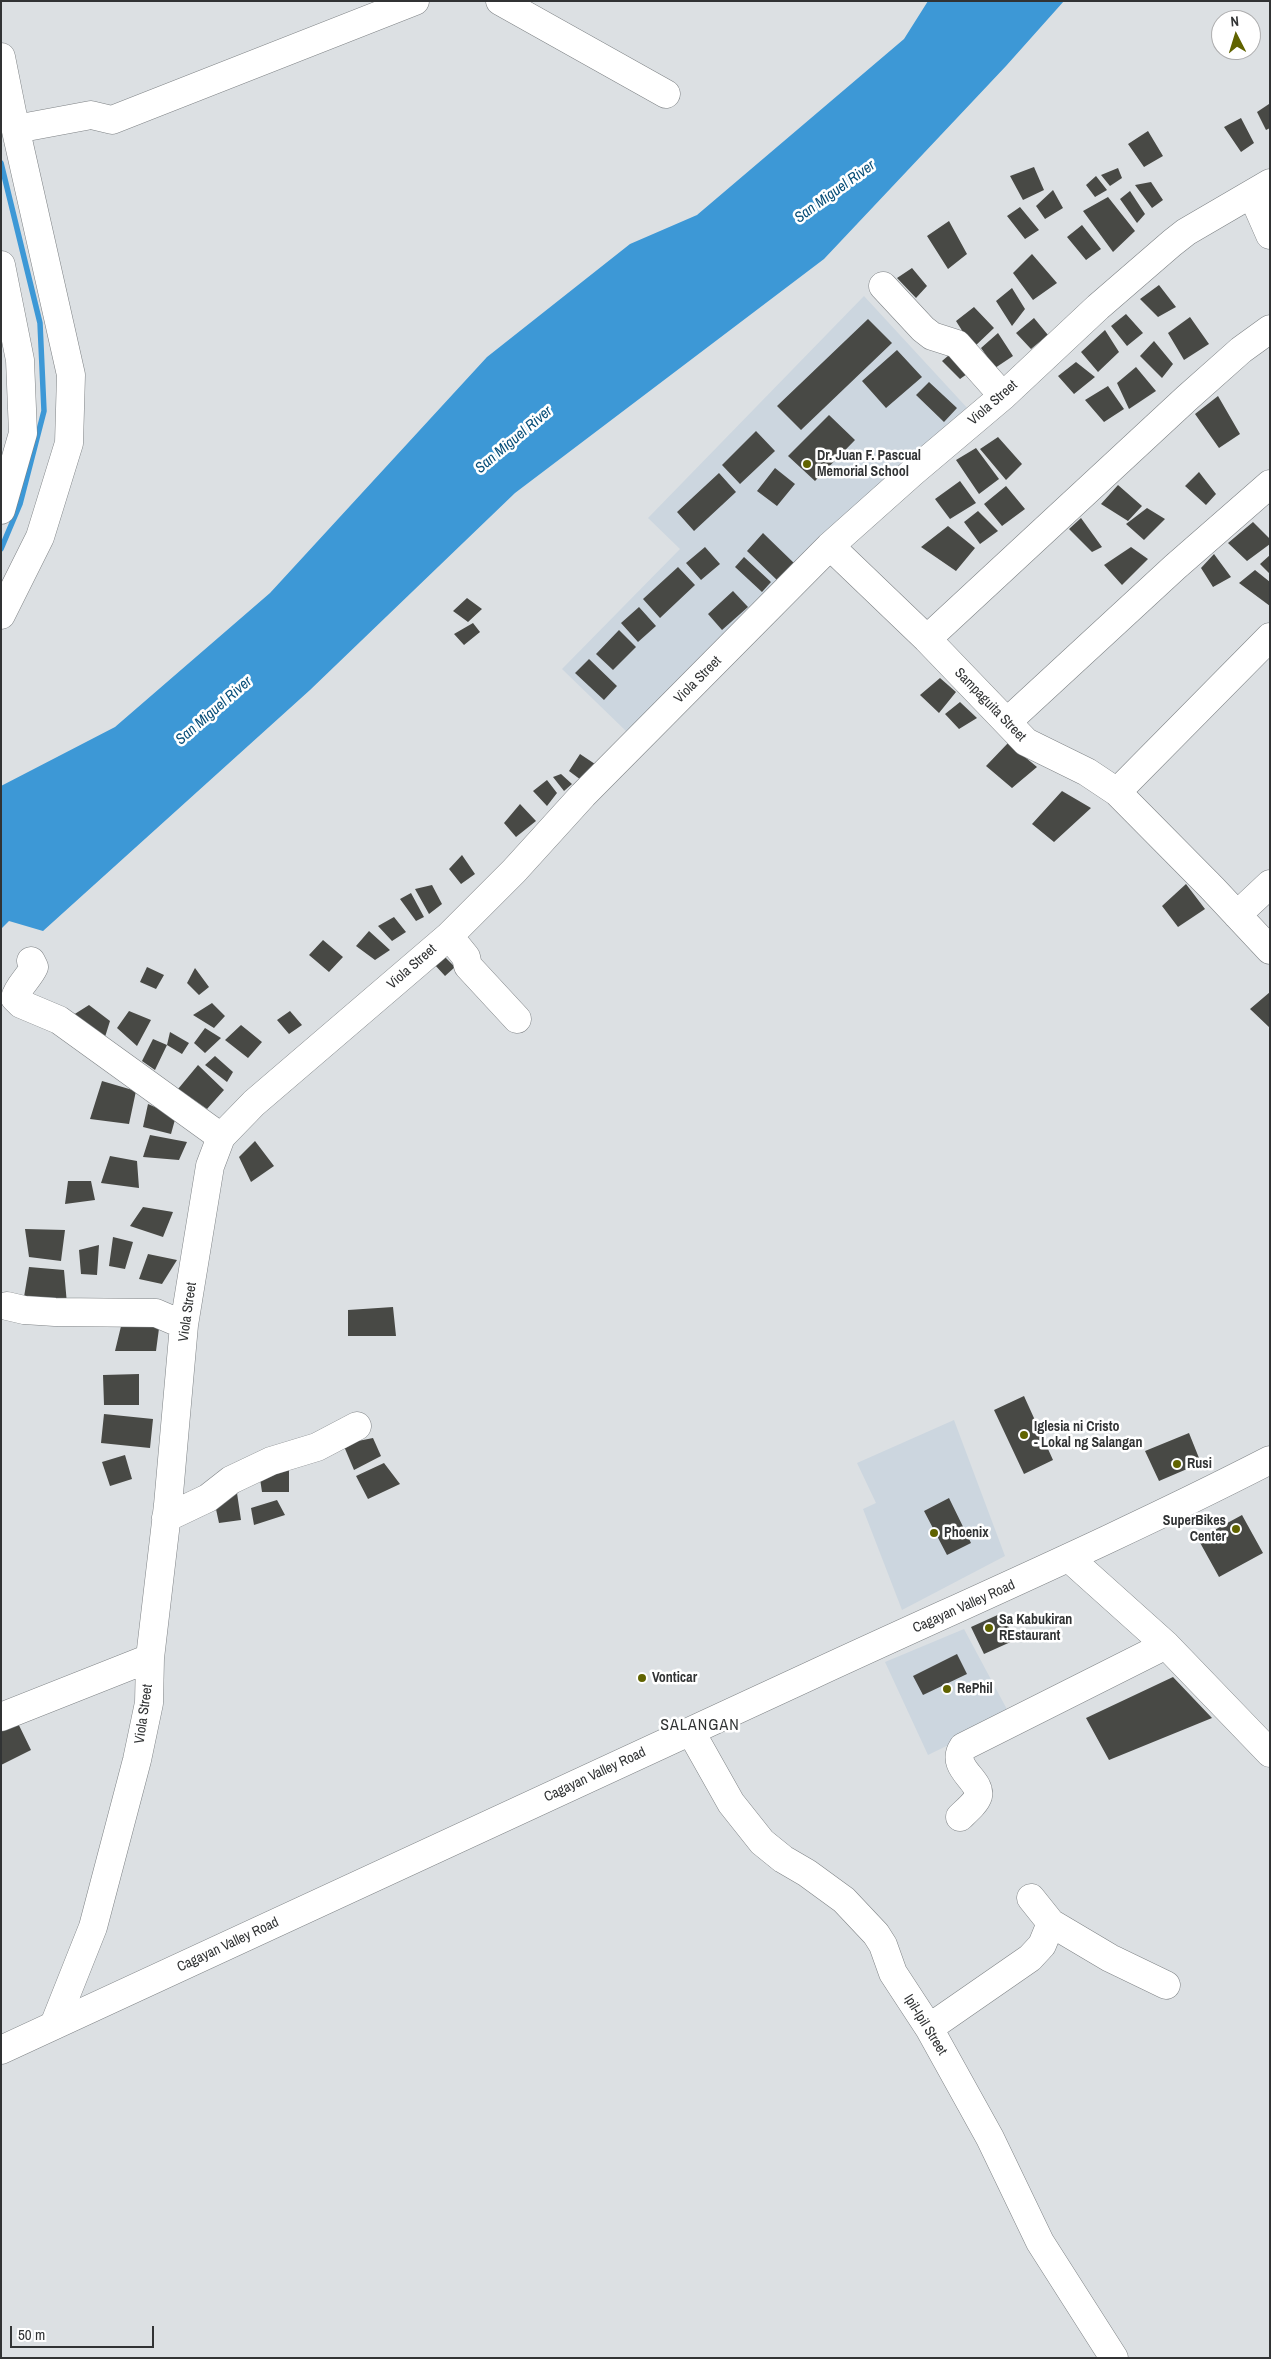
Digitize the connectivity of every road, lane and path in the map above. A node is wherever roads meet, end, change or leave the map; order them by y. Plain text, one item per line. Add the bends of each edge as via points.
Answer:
1 (414, 1) edge
2 (500, 1) edge
3 (1, 57) edge
4 (666, 94) dead end
5 (16, 129) junction
6 (1261, 188) edge
7 (1270, 235) edge
8 (1, 265) edge
9 (883, 286) dead end
10 (1270, 329) edge
11 (1003, 396) junction
12 (1270, 484) edge
13 (1, 510) edge
14 (830, 546) junction
15 (1, 614) edge
16 (1270, 637) edge
17 (927, 639) junction
18 (1007, 722) junction
19 (1117, 792) junction
20 (1270, 884) edge
21 (1237, 915) junction
22 (449, 936) junction
23 (1270, 950) edge
24 (31, 961) dead end
25 (517, 1019) dead end
26 (221, 1137) junction
27 (7, 1306) dead end
28 (184, 1325) junction
29 (357, 1426) dead end
30 (1270, 1460) edge
31 (166, 1518) junction
32 (1069, 1558) junction
33 (1166, 1646) junction
34 (150, 1658) junction
35 (1, 1717) edge
36 (690, 1732) junction
37 (1270, 1753) edge
38 (960, 1817) dead end
39 (1031, 1898) dead end
40 (1051, 1923) junction
41 (1166, 1985) dead end
42 (54, 2025) junction
43 (929, 2028) junction
44 (1, 2050) edge
45 (1114, 2358) edge

1 - 5 main road via 112,120 91,115
2 - 4 main road
3 - 5 main road
5 - 15 main road via 71,375 69,442 40,537
6 - 7 main road
6 - 11 main road, Viola Street via 1172,243
8 - 13 main road via 20,360 23,434
9 - 11 main road via 923,329 932,336 957,344 966,352
10 - 17 main road via 1187,398
11 - 14 main road, Viola Street
12 - 18 main road
14 - 17 main road, Sampaguita Street
14 - 22 main road, Viola Street via 583,795
16 - 19 main road
17 - 18 main road, Sampaguita Street
18 - 19 main road, Sampaguita Street via 1032,747 1087,772
19 - 21 main road, Sampaguita Street
20 - 21 main road
21 - 23 main road, Sampaguita Street
22 - 25 main road via 466,957 468,966
22 - 26 main road, Viola Street via 254,1103
24 - 26 main road via 34,967 15,998 21,1004 59,1020
26 - 28 main road, Viola Street via 210,1166
27 - 28 main road via 55,1312 156,1313
28 - 31 main road, Viola Street
29 - 31 main road via 317,1447 271,1461 230,1480 208,1498
30 - 32 main road, Cagayan Valley Road
31 - 34 main road, Viola Street
32 - 33 main road
32 - 36 main road, Cagayan Valley Road
33 - 37 main road
33 - 38 main road via 963,1746 959,1752 960,1762 978,1792 978,1798
34 - 35 main road
34 - 42 main road, Viola Street via 149,1703 94,1927
36 - 42 main road, Cagayan Valley Road
36 - 43 main road, Ipil-Ipil Street via 731,1803 762,1842 844,1900 876,1934 893,1973
39 - 40 main road
40 - 41 main road via 1110,1958
40 - 43 main road via 1042,1945 1030,1958
42 - 44 main road, Cagayan Valley Road
43 - 45 main road, Ipil-Ipil Street via 990,2138 1040,2242

